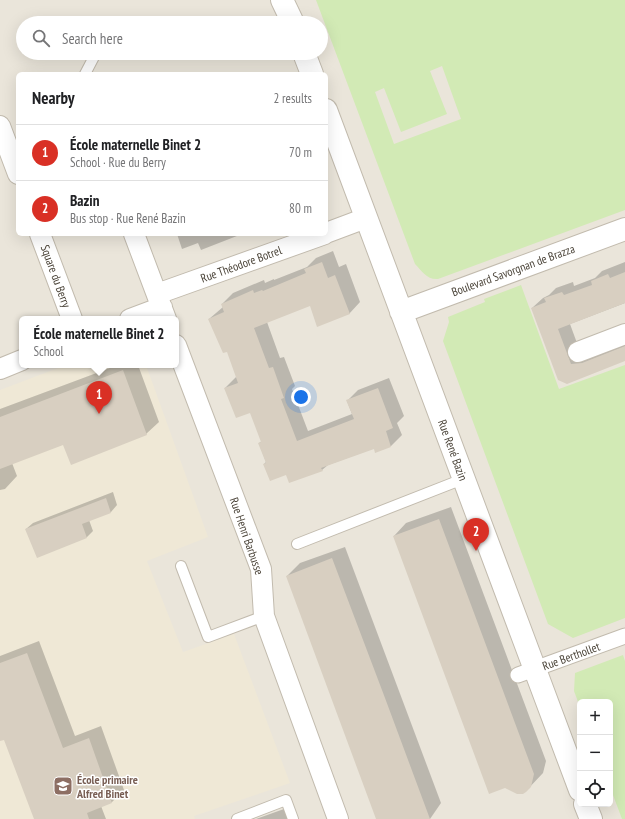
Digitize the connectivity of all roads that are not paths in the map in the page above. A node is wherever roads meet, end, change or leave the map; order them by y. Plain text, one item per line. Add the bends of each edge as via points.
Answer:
1 (282, 0) edge
2 (290, 16) edge
3 (92, 60) edge
4 (307, 60) edge
5 (86, 72) edge
6 (311, 72) edge
7 (328, 115) edge
8 (0, 126) edge
9 (16, 169) edge
10 (366, 218) junction
11 (625, 229) edge
12 (328, 233) edge
13 (41, 236) edge
14 (135, 236) edge
15 (321, 236) edge
16 (162, 307) edge
17 (401, 312) junction
18 (71, 316) edge
19 (138, 316) edge
20 (625, 334) edge
21 (578, 352) dead end
22 (179, 353) edge
23 (19, 361) edge
24 (0, 369) edge
25 (463, 479) junction
26 (297, 544) dead end
27 (181, 566) dead end
28 (264, 616) junction
29 (625, 636) edge
30 (526, 672) junction
31 (577, 783) edge
32 (586, 807) edge
33 (237, 819) edge
34 (293, 819) edge
35 (338, 819) edge
36 (591, 819) edge

1 - 2 street
3 - 5 lane
4 - 6 street
7 - 10 street, Rue René Bazin
8 - 9 street
10 - 12 street, Rue Théodore Botrel
10 - 17 street, Rue René Bazin
11 - 17 street, Boulevard Savorgnan de Brazza
13 - 18 street, Square du Berry
14 - 16 street
15 - 16 street, Rue Théodore Botrel
16 - 19 street, Rue Théodore Botrel
17 - 25 street, Rue René Bazin
20 - 21 street
22 - 28 street, Rue Henri Barbusse via 261,570
23 - 24 street
25 - 26 lane
25 - 30 street, Rue René Bazin
27 - 28 lane via 208,637
28 - 35 street, Rue Henri Barbusse
29 - 30 street, Rue Berthollet
30 - 31 street, Rue René Bazin
32 - 36 street
33 - 34 lane via 286,800

